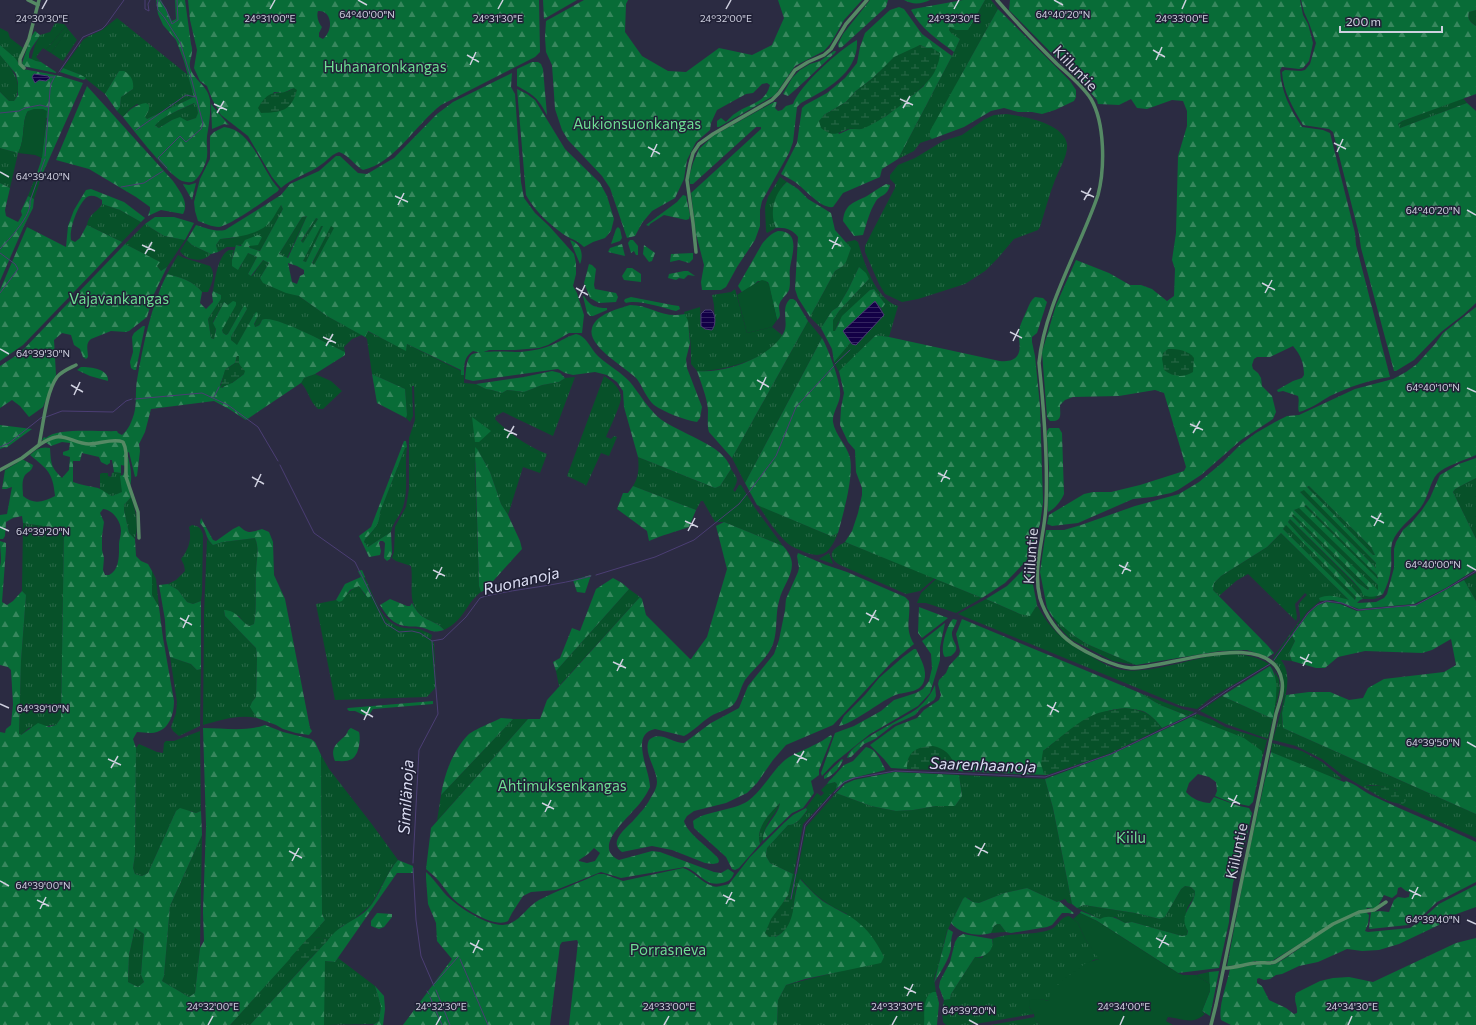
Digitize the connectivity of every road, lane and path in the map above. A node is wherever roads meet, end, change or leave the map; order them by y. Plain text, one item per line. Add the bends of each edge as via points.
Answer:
1 (28, 0) edge
2 (39, 0) edge
3 (867, 0) edge
4 (997, 0) edge
5 (38, 5) junction
6 (24, 68) dead end
7 (696, 252) dead end
8 (76, 365) dead end
9 (39, 445) junction
10 (0, 470) edge
11 (139, 538) dead end
12 (1386, 902) dead end
13 (1224, 968) junction
14 (1211, 1025) edge

1 - 5 street
2 - 5 street
3 - 7 street via 849,20 828,53 795,70 772,100 718,130 702,141 696,149 691,158 687,180
4 - 13 street, Kiiluntie via 1088,95 1097,115 1102,148 1103,173 1098,195 1054,303 1044,333 1039,363 1047,468 1038,586 1045,610 1057,629 1068,640 1115,665 1140,668 1206,655 1247,654 1271,661 1278,669 1282,682
5 - 6 street via 29,39 20,59 20,64
8 - 9 street via 60,374 55,382
9 - 10 street
9 - 11 street via 60,437 89,444 115,440 123,442 126,453 126,477 138,512
12 - 13 street via 1374,910 1359,912 1333,924 1275,962
13 - 14 street, Kiiluntie

